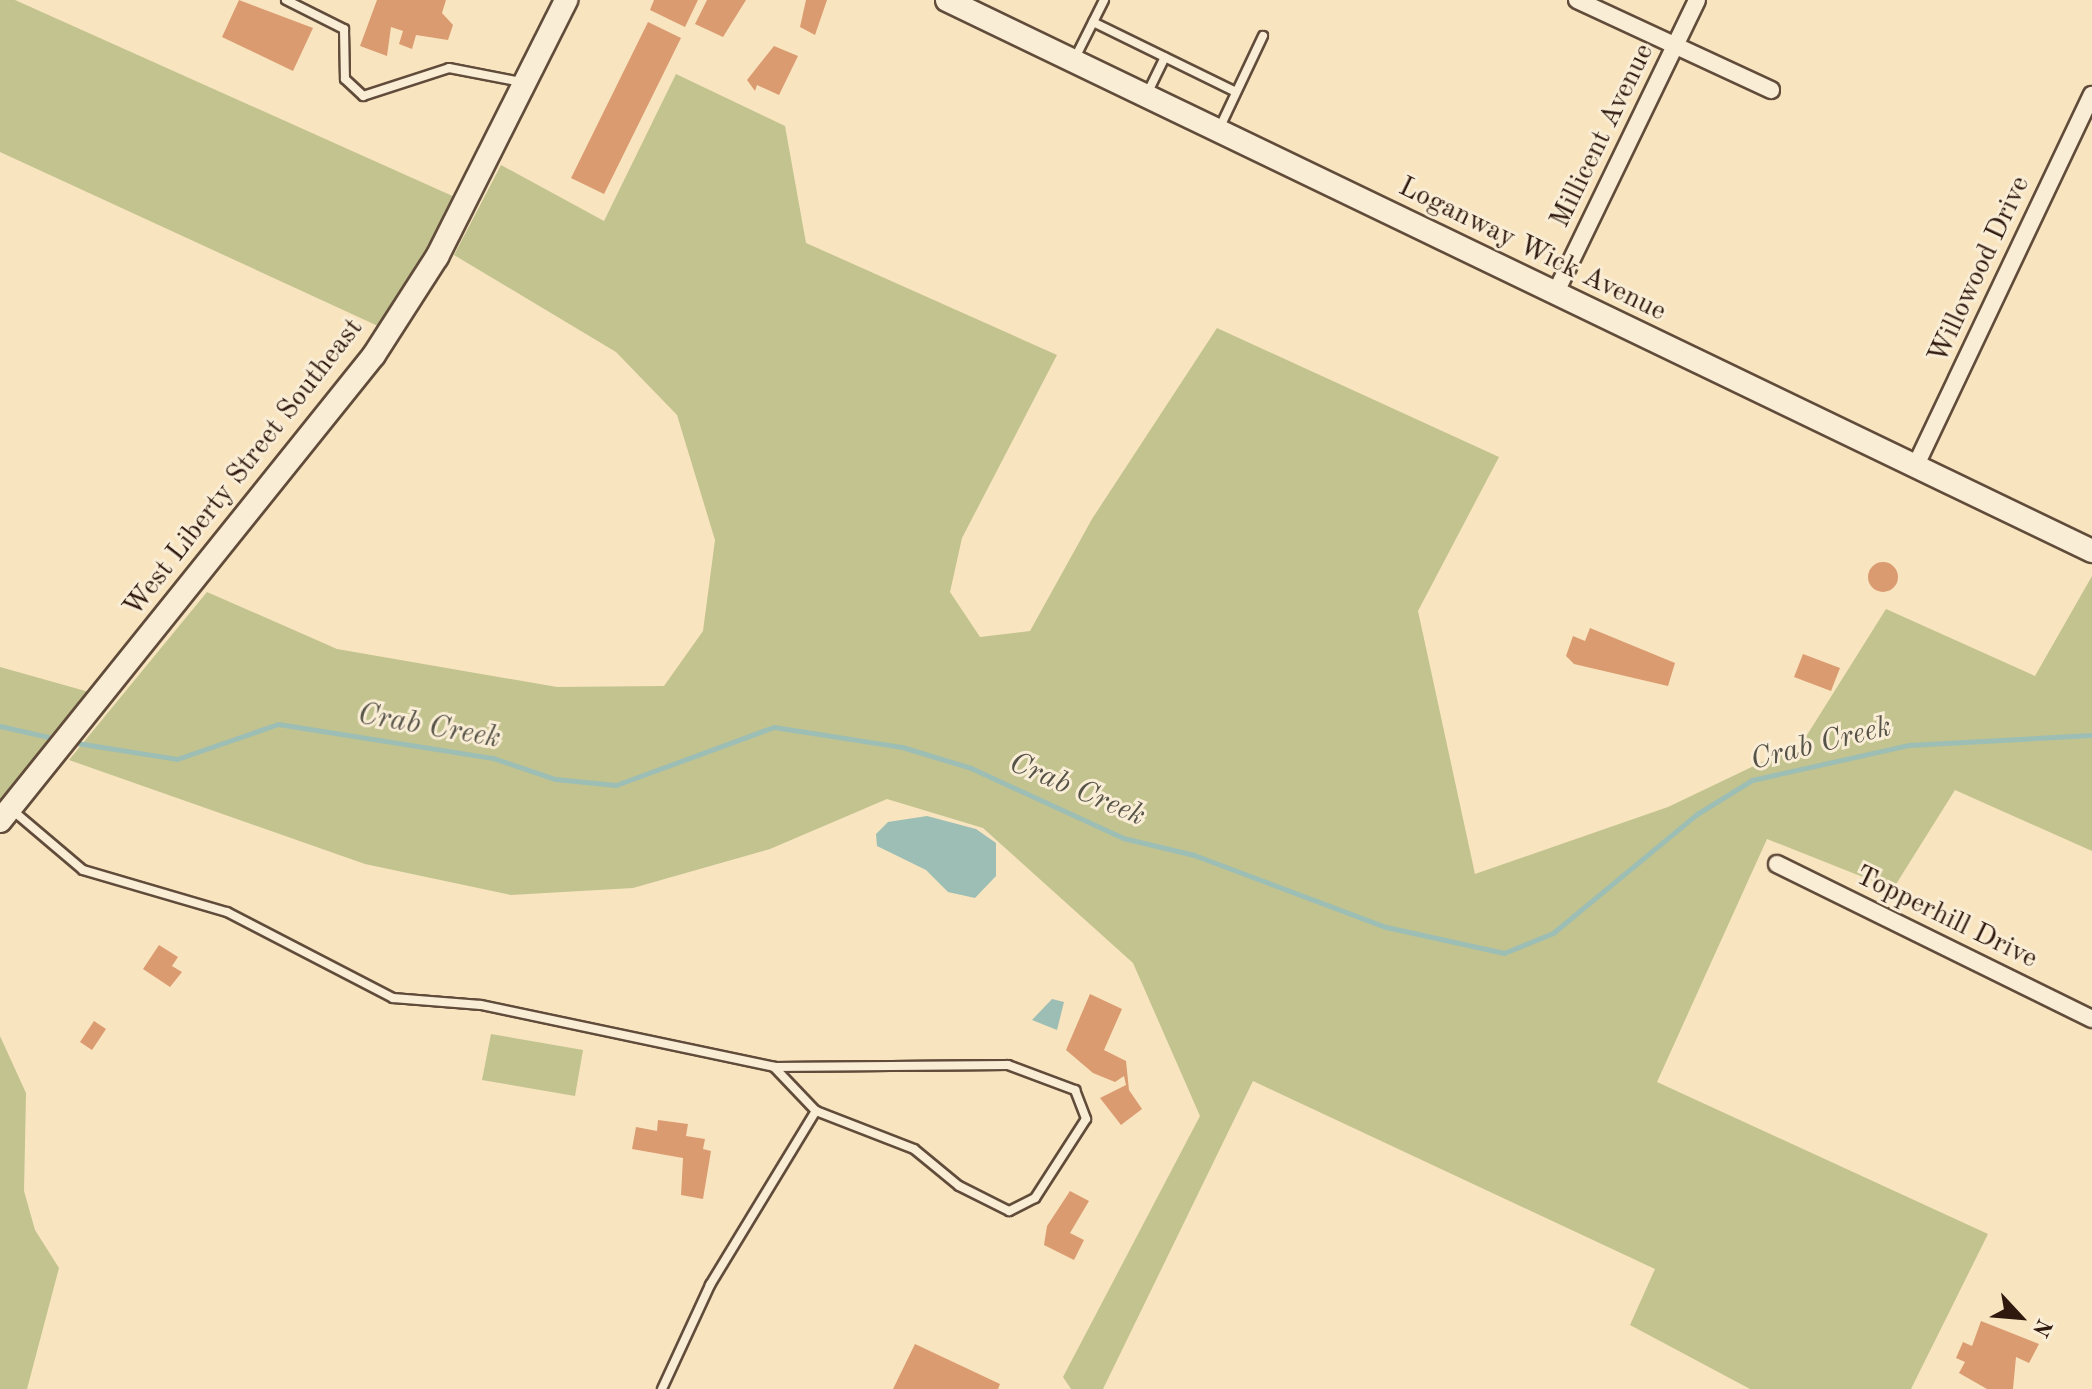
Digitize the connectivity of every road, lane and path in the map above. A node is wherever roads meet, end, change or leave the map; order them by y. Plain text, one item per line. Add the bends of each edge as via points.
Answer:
1 (286, 0) edge
2 (566, 0) edge
3 (947, 0) edge
4 (1104, 0) edge
5 (1577, 0) edge
6 (1697, 0) edge
7 (1093, 22) junction
8 (1263, 36) dead end
9 (1676, 46) junction
10 (1165, 57) junction
11 (1073, 61) junction
12 (526, 84) junction
13 (1771, 90) dead end
14 (1236, 92) junction
15 (2092, 95) edge
16 (1146, 96) junction
17 (1218, 131) junction
18 (1555, 294) junction
19 (1915, 467) junction
20 (2092, 551) edge
21 (5, 814) edge
22 (1777, 864) dead end
23 (2092, 1019) edge
24 (774, 1067) junction
25 (816, 1111) junction
26 (662, 1389) edge

1 - 12 lane via 344,29 343,73 363,96 449,68
2 - 12 street, West Liberty Street Southeast
3 - 11 street, Loganway Wick Avenue
4 - 7 lane
5 - 9 street
6 - 9 street, Millicent Avenue
7 - 10 lane
7 - 11 lane
8 - 14 lane
9 - 13 street
9 - 18 street, Millicent Avenue
10 - 14 lane
10 - 16 lane
11 - 16 street, Loganway Wick Avenue
12 - 21 street, West Liberty Street Southeast via 437,257 361,374
14 - 17 lane
15 - 19 street, Willowood Drive
16 - 17 street, Loganway Wick Avenue
17 - 18 street, Loganway Wick Avenue
18 - 19 street, Loganway Wick Avenue
19 - 20 street, Loganway Wick Avenue
21 - 24 lane via 83,870 227,912 393,998 481,1005
22 - 23 street, Topperhill Drive
24 - 25 lane
24 - 25 lane via 1008,1065 1075,1090 1086,1119 1035,1198 1009,1211 959,1186 914,1149
25 - 26 lane via 710,1285

